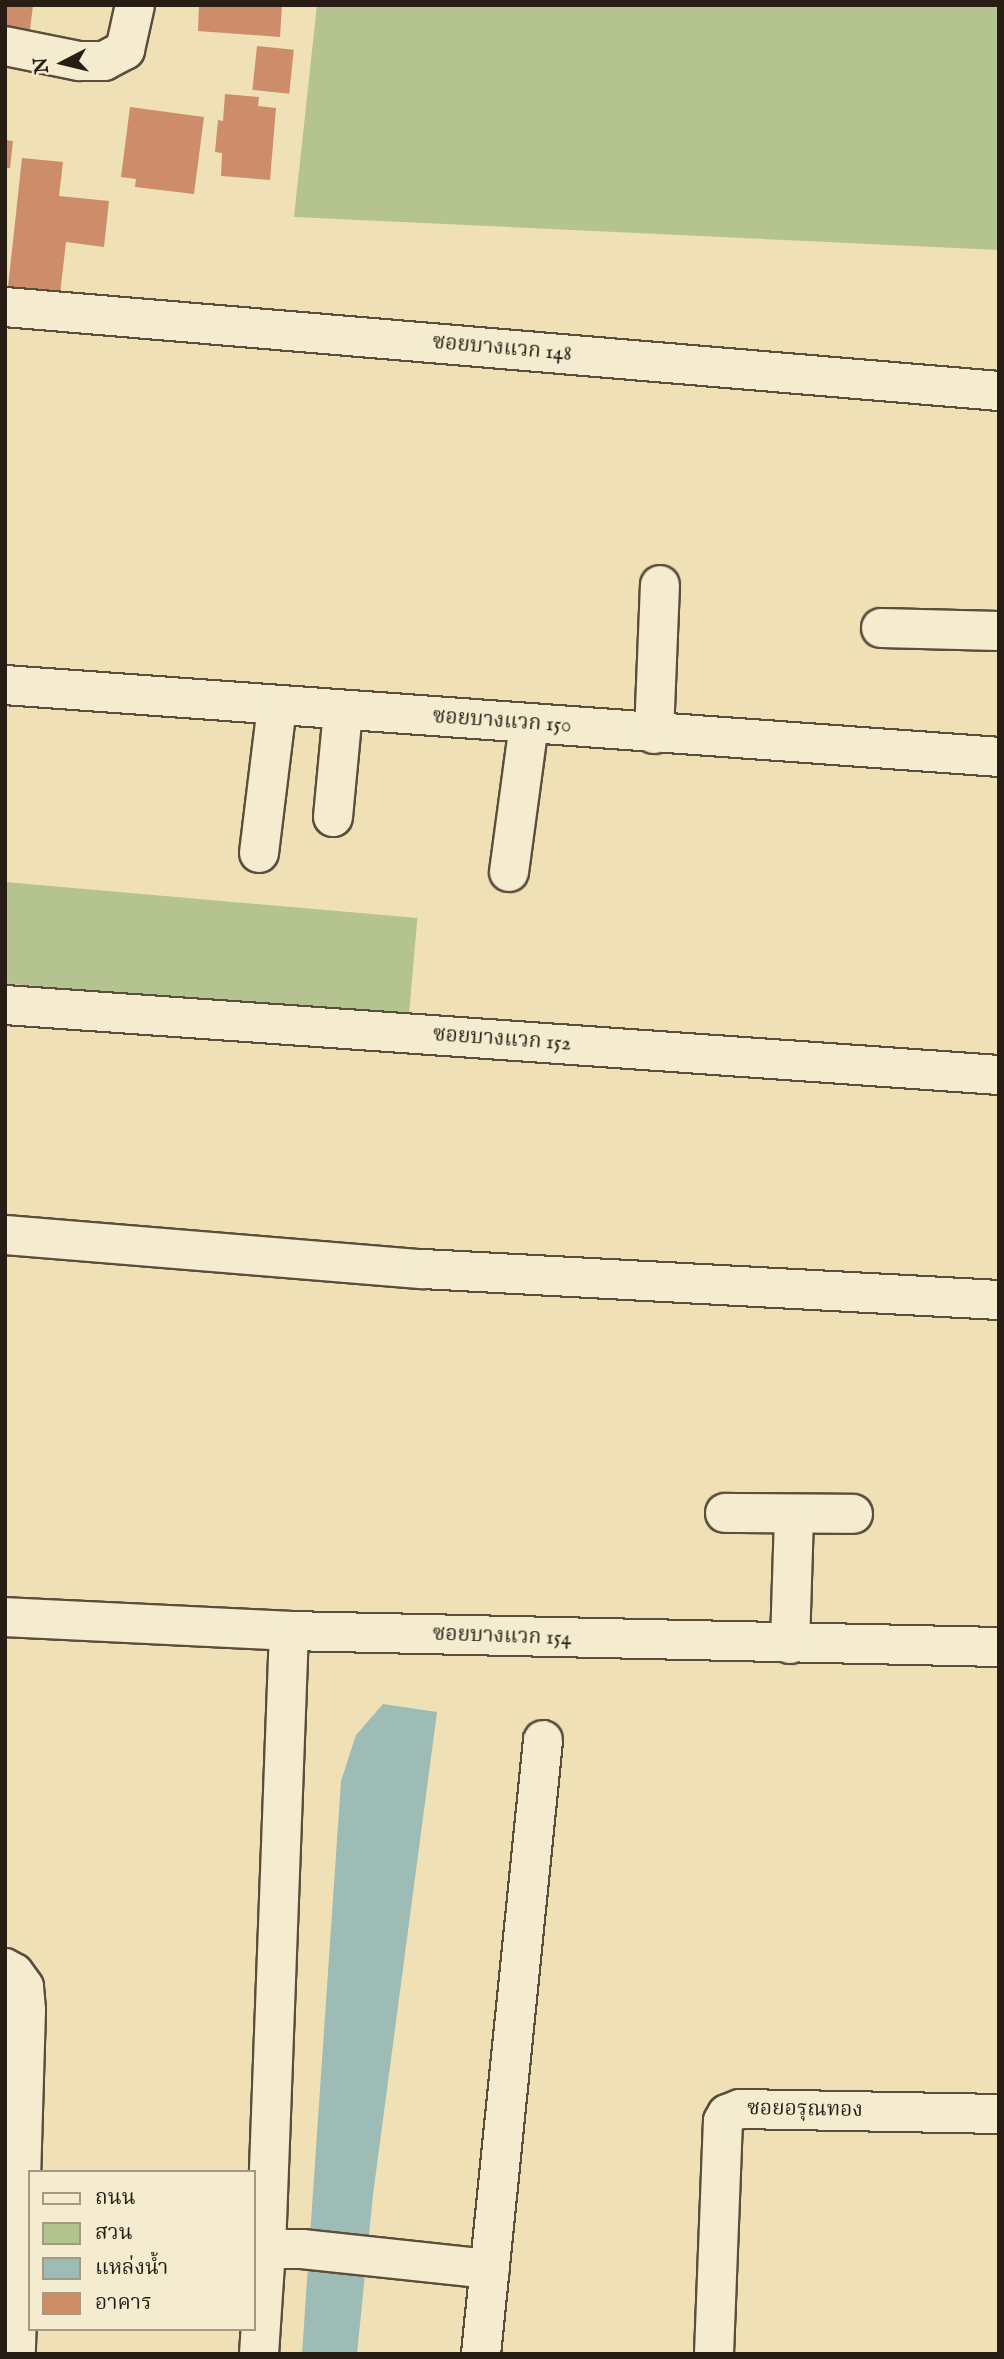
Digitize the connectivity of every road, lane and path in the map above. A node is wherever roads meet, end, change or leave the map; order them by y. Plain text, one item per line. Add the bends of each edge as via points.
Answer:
1 (135, 5) edge
2 (5, 46) edge
3 (5, 307) edge
4 (999, 391) edge
5 (660, 585) dead end
6 (881, 628) dead end
7 (999, 631) edge
8 (5, 685) edge
9 (277, 706) junction
10 (343, 711) junction
11 (529, 724) junction
12 (654, 734) junction
13 (999, 757) edge
14 (333, 817) dead end
15 (259, 853) dead end
16 (509, 872) dead end
17 (5, 1005) edge
18 (999, 1074) edge
19 (5, 1235) edge
20 (999, 1300) edge
21 (725, 1513) dead end
22 (853, 1514) dead end
23 (794, 1515) junction
24 (5, 1617) edge
25 (289, 1631) junction
26 (790, 1644) junction
27 (999, 1647) edge
28 (543, 1740) dead end
29 (5, 1968) edge
30 (999, 2114) edge
31 (284, 2249) junction
32 (490, 2269) junction
33 (16, 2354) edge
34 (259, 2354) edge
35 (481, 2354) edge
36 (714, 2354) edge

1 - 2 street via 125,50 104,61 79,61
3 - 4 street, ซอยบางแวก 148
5 - 12 street
6 - 7 street
8 - 9 street, ซอยบางแวก 150
9 - 10 street, ซอยบางแวก 150
9 - 15 street
10 - 11 street, ซอยบางแวก 150
10 - 14 street
11 - 12 street, ซอยบางแวก 150
11 - 16 street
12 - 13 street, ซอยบางแวก 150
17 - 18 street, ซอยบางแวก 152
19 - 20 street via 423,1269
21 - 23 street
22 - 23 street
23 - 26 street
24 - 25 street, ซอยบางแวก 154
25 - 26 street, ซอยบางแวก 154
25 - 31 street
26 - 27 street, ซอยบางแวก 154
28 - 32 street
29 - 33 street via 24,1987 26,2010
30 - 36 street, ซอยอรุณทอง via 740,2109 727,2114 723,2121
31 - 32 street
31 - 34 street
32 - 35 street

